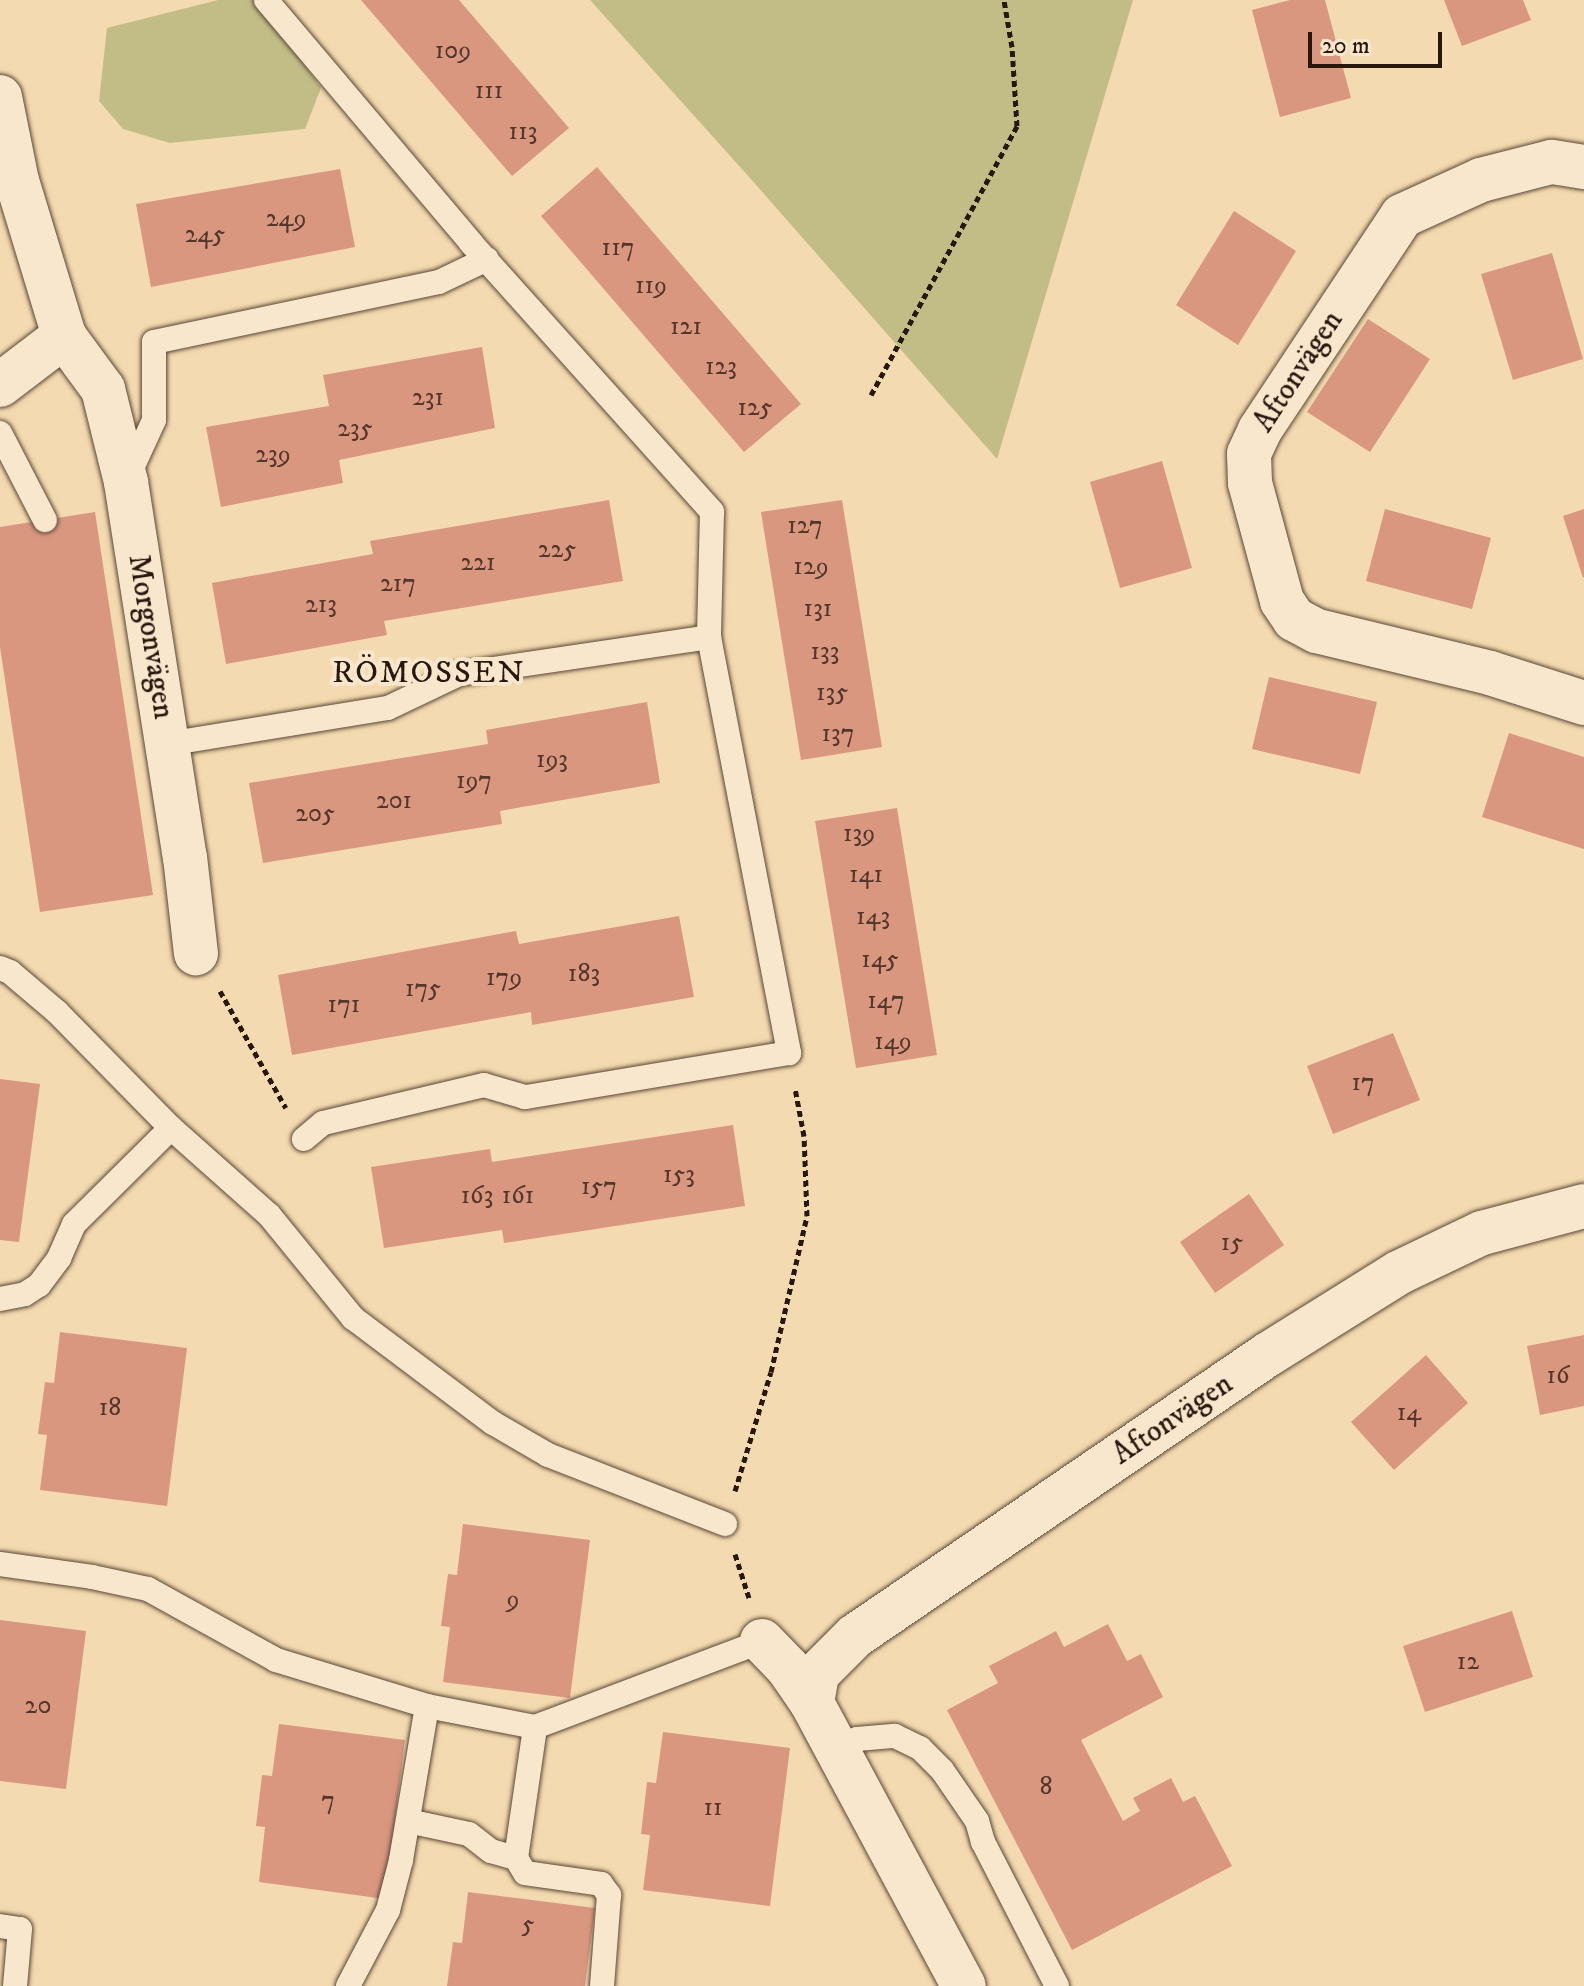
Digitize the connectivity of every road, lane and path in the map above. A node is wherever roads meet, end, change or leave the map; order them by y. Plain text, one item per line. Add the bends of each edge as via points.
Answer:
1 (266, 0) edge
2 (1004, 0) edge
3 (0, 97) edge
4 (1584, 167) edge
5 (9, 183) edge
6 (487, 259) junction
7 (64, 336) junction
8 (0, 385) edge
9 (871, 395) dead end
10 (0, 433) edge
11 (126, 482) junction
12 (45, 520) dead end
13 (709, 637) junction
14 (1584, 703) edge
15 (167, 744) junction
16 (196, 953) joint
17 (0, 968) edge
18 (789, 1053) junction
19 (171, 1128) junction
20 (304, 1139) joint
21 (1584, 1206) edge
22 (0, 1299) edge
23 (725, 1524) junction
24 (0, 1564) edge
25 (762, 1641) junction
26 (812, 1703) junction
27 (427, 1706) junction
28 (535, 1727) junction
29 (836, 1753) junction
30 (408, 1821) junction
31 (516, 1858) junction
32 (0, 1926) edge
33 (15, 1986) edge
34 (348, 1986) edge
35 (602, 1986) edge
36 (964, 1986) edge
37 (1057, 1986) edge

1 - 6 lane
2 - 9 path via 1017,126
3 - 5 street, Morgonvägen
4 - 14 street, Aftonvägen via 1551,162 1481,180 1402,216 1249,454 1250,483 1282,601 1294,619 1317,631 1490,673
5 - 7 street, Morgonvägen
6 - 11 lane via 439,282 154,342 154,420
6 - 13 lane via 712,512
7 - 8 street
7 - 11 street, Morgonvägen via 103,389
10 - 12 lane
11 - 15 street, Morgonvägen
13 - 15 lane via 459,674 388,708
13 - 18 lane
15 - 16 street, Morgonvägen
16 - 20 path
17 - 19 lane via 57,1012
18 - 20 lane via 525,1097 484,1085 323,1123
18 - 23 path via 804,1136 807,1216 771,1372
19 - 22 lane via 74,1224 39,1285
19 - 23 lane via 269,1215 353,1318 493,1423 548,1455
21 - 26 street, Aftonvägen via 1482,1233 1398,1273 1267,1355 855,1636 817,1674
23 - 25 path
24 - 27 lane via 148,1589 276,1660
25 - 26 street
25 - 28 lane
26 - 29 street
27 - 28 lane
27 - 30 lane
28 - 31 lane
29 - 36 street
29 - 37 lane via 857,1739 895,1736 920,1748 942,1770 977,1821
30 - 31 lane via 469,1834 491,1851
30 - 34 lane via 388,1910
31 - 35 lane via 525,1873 601,1884 609,1895
32 - 33 lane via 20,1929

